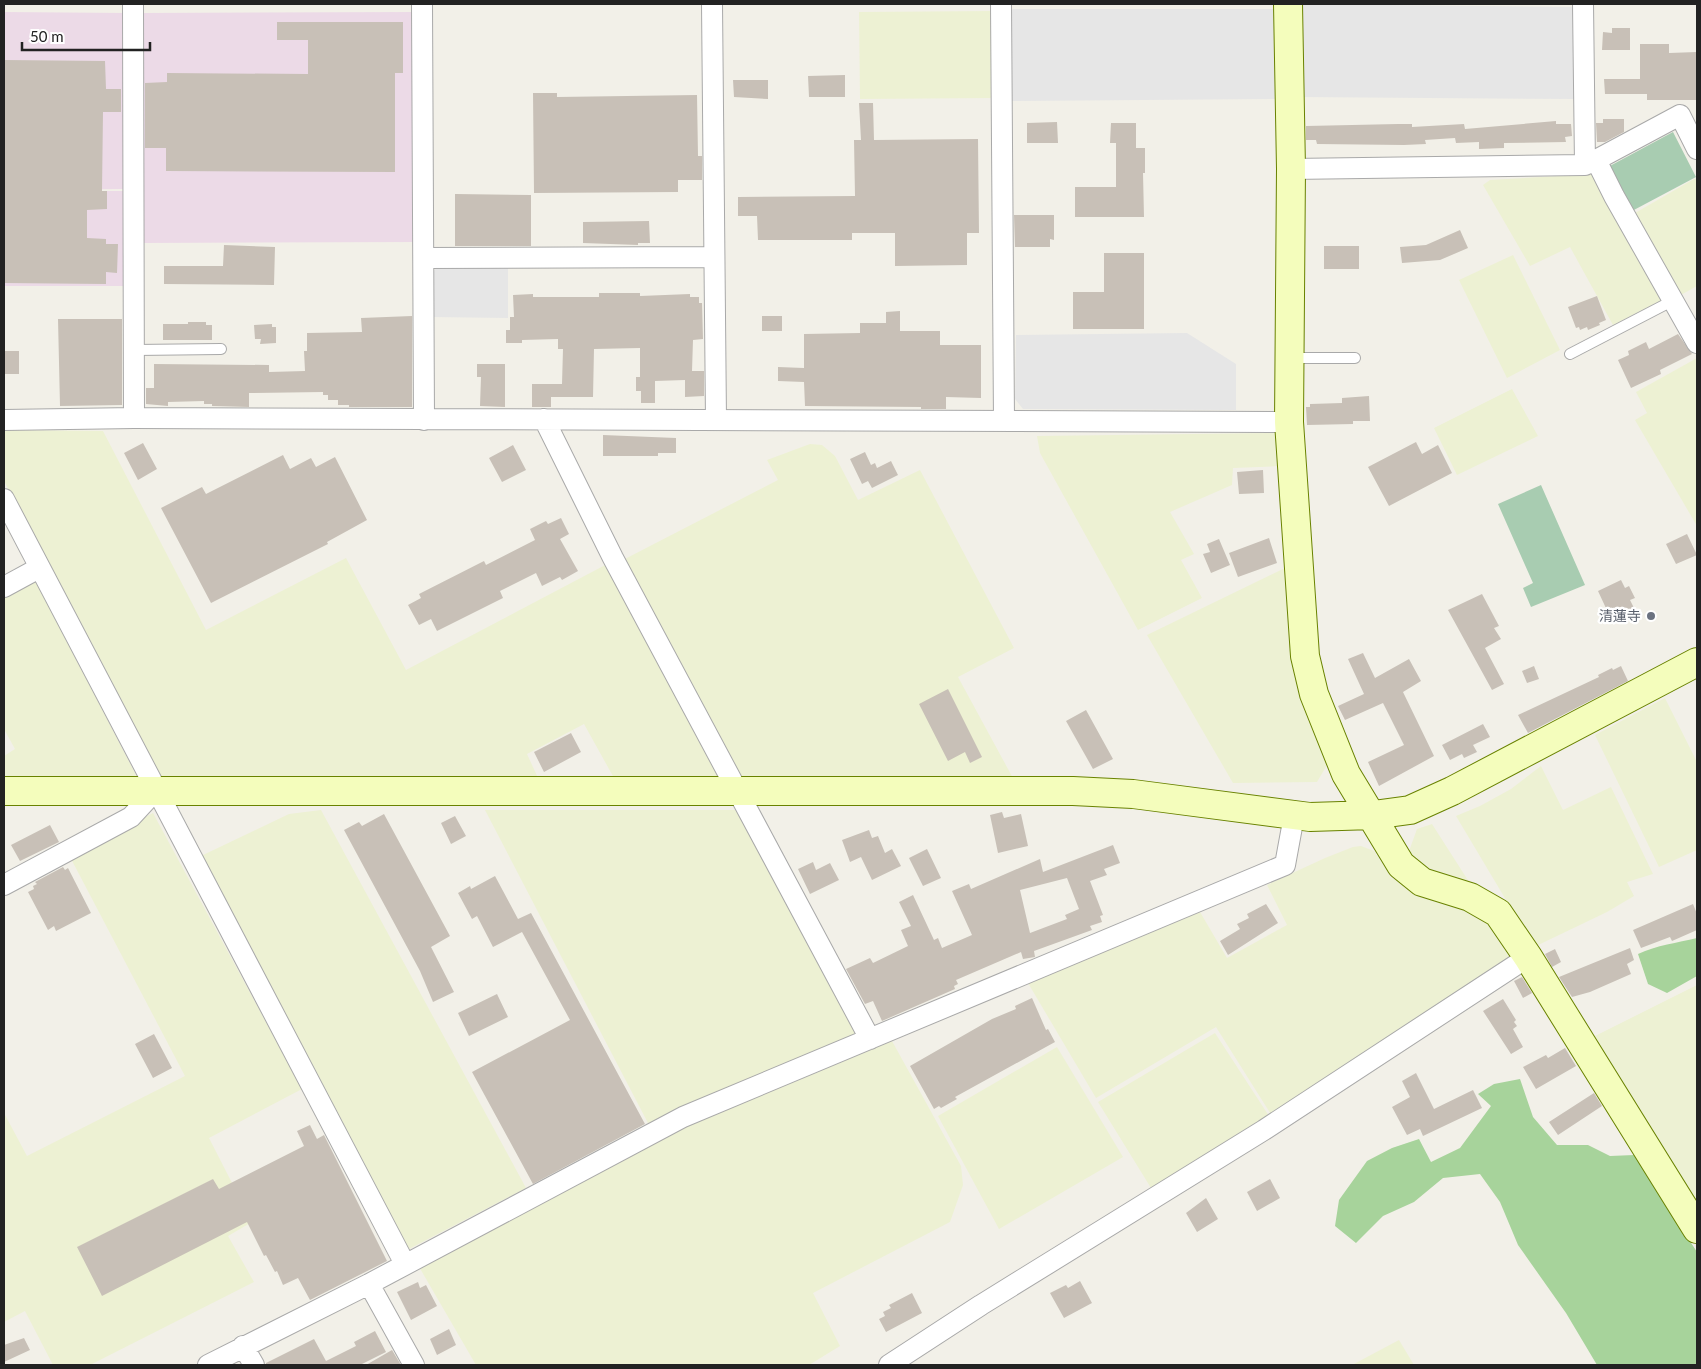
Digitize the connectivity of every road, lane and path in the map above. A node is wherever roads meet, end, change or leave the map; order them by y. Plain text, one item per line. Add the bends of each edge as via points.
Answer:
1 (133, 4) edge
2 (422, 4) edge
3 (712, 4) edge
4 (1001, 4) edge
5 (1288, 4) edge
6 (1583, 4) edge
7 (1697, 149) edge
8 (1591, 162) junction
9 (1290, 169) junction
10 (714, 257) junction
11 (424, 258) junction
12 (1674, 300) junction
13 (1697, 343) edge
14 (221, 349) dead end
15 (135, 350) junction
16 (1570, 354) dead end
17 (1290, 358) junction
18 (1355, 358) dead end
19 (134, 418) junction
20 (544, 419) junction
21 (4, 420) edge
22 (424, 420) junction
23 (716, 420) junction
24 (1004, 420) junction
25 (1289, 422) junction
26 (4, 499) edge
27 (39, 568) junction
28 (4, 587) edge
29 (1697, 662) edge
30 (1346, 774) junction
31 (4, 791) edge
32 (155, 791) junction
33 (740, 792) junction
34 (1372, 815) junction
35 (1302, 817) junction
36 (4, 885) edge
37 (1528, 957) junction
38 (870, 1039) junction
39 (1697, 1229) edge
40 (405, 1264) junction
41 (368, 1284) junction
42 (243, 1346) junction
43 (208, 1365) edge
44 (254, 1365) edge
45 (414, 1365) edge
46 (889, 1365) edge

1 - 15 street
2 - 11 street
3 - 10 street
4 - 24 street
5 - 9 street
6 - 8 street
7 - 8 street via 1680,115
8 - 9 street
8 - 12 street
9 - 17 street
10 - 11 street
10 - 23 street
11 - 22 street
12 - 13 street
12 - 16 lane
14 - 15 lane
15 - 19 street
17 - 18 lane
17 - 25 street
19 - 21 street
19 - 22 street
20 - 22 street
20 - 23 street
20 - 33 street via 613,558
23 - 24 street
24 - 25 street
25 - 30 street via 1305,656 1314,694
26 - 27 street
27 - 28 street
27 - 32 street
29 - 34 street via 1452,792 1410,810
30 - 34 street
30 - 35 street via 1339,793 1327,807
31 - 32 street
32 - 33 street
32 - 36 street via 130,817
32 - 40 street
33 - 35 street via 1073,791 1132,794
33 - 38 street
34 - 35 street
34 - 37 street via 1402,865 1422,882 1470,897 1498,913
35 - 38 street via 1285,865
37 - 39 street
37 - 46 street via 1264,1130
38 - 40 street via 684,1117
40 - 41 street
41 - 42 street
41 - 45 street
42 - 43 street
42 - 44 street

